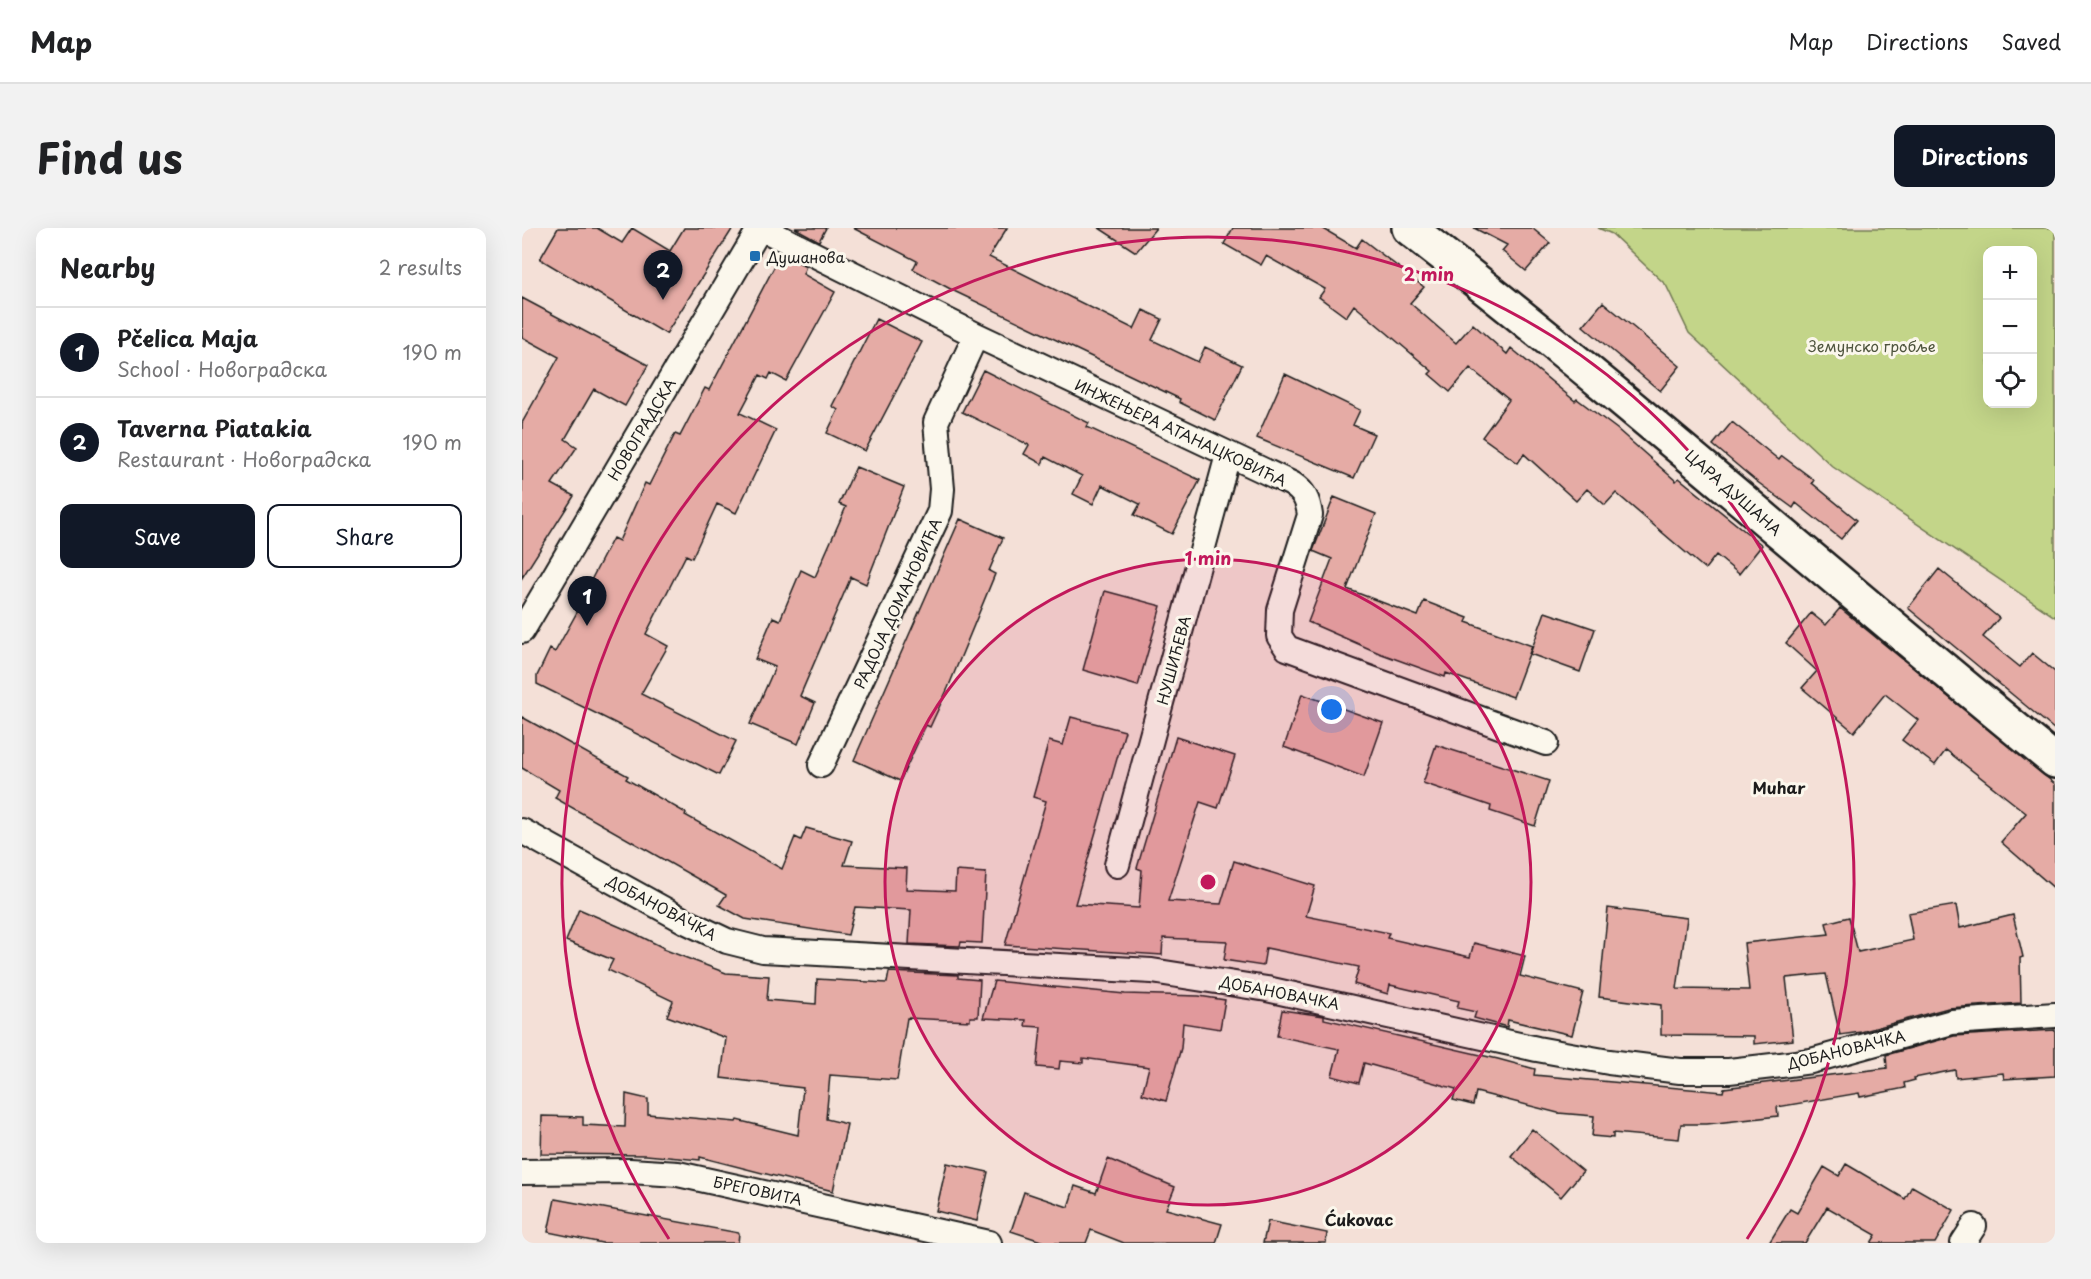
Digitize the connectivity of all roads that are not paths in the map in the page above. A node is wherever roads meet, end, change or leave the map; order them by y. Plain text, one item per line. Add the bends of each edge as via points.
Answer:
1 (761, 228) edge
2 (1409, 228) edge
3 (976, 335) junction
4 (1228, 455) junction
5 (522, 630) edge
6 (1546, 743) dead end
7 (2055, 761) edge
8 (821, 765) dead end
9 (522, 831) edge
10 (1117, 865) dead end
11 (2055, 1015) edge
12 (522, 1172) edge
13 (989, 1243) edge

1 - 3 street, ИНЖЕЊЕРА АТАНАЦКОВИЋА
1 - 5 street, НОВОГРАДСКА
2 - 7 main road, ЦАРА ДУШАНА via 1668,436 1926,657
3 - 4 street, ИНЖЕЊЕРА АТАНАЦКОВИЋА
3 - 8 street, РАДОЈА ДОМАНОВИЋА via 936,422 940,511
4 - 6 street, ИНЖЕЊЕРА АТАНАЦКОВИЋА via 1292,484 1309,503 1308,527 1279,618 1279,636 1287,648
4 - 10 street, НУШИЋЕВА
9 - 11 street, ДОБАНОВАЧКА via 685,921 727,941 763,950 1152,971 1267,989 1547,1051 1680,1071 1729,1071 1811,1061 1952,1023
12 - 13 street, БРЕГОВИТА via 678,1174

